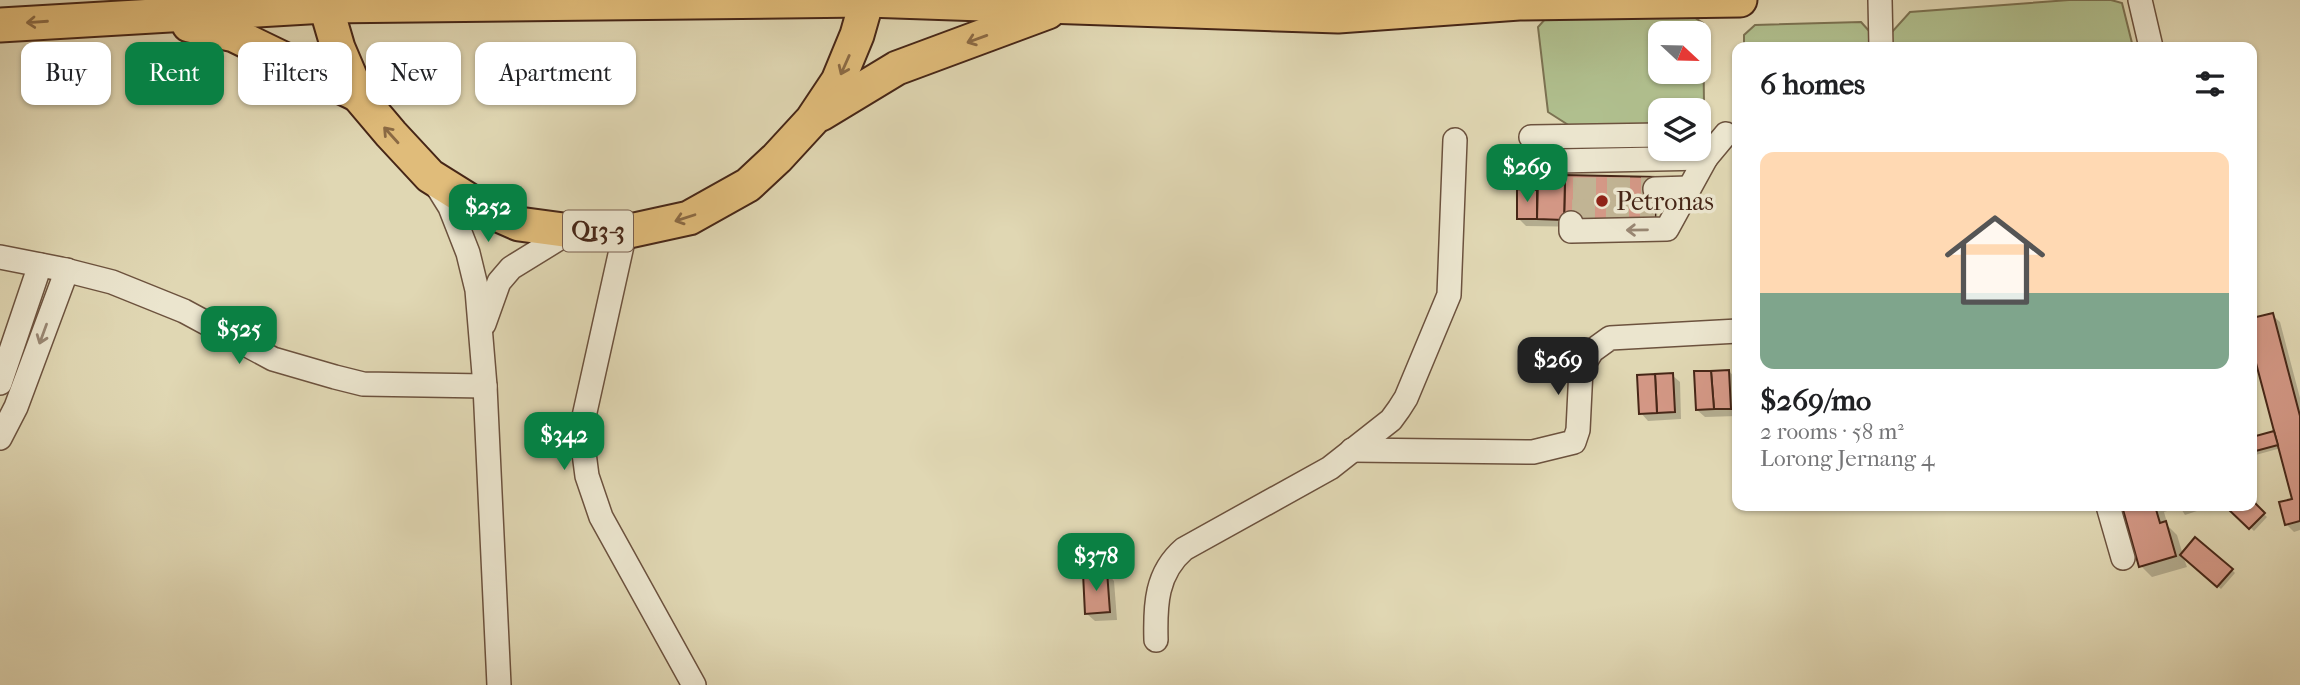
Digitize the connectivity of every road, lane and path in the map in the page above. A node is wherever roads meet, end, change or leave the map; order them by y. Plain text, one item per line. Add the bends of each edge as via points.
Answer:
1 (867, 0) edge
2 (1740, 0) edge
3 (1880, 0) edge
4 (2140, 0) edge
5 (325, 3) edge
6 (1064, 7) junction
7 (158, 17) junction
8 (0, 24) edge
9 (1881, 42) edge
10 (2150, 42) edge
11 (358, 95) junction
12 (812, 120) junction
13 (1648, 135) edge
14 (1711, 135) edge
15 (1455, 140) dead end
16 (1711, 152) edge
17 (1664, 161) edge
18 (1704, 161) edge
19 (430, 176) junction
20 (1689, 188) junction
21 (1655, 189) tunnel mouth
22 (1571, 223) dead end
23 (571, 231) junction
24 (625, 232) junction
25 (0, 257) edge
26 (40, 265) junction
27 (66, 270) junction
28 (1732, 331) edge
29 (480, 333) junction
30 (0, 383) edge
31 (485, 386) junction
32 (0, 439) edge
33 (1352, 450) junction
34 (2109, 511) edge
35 (2123, 558) dead end
36 (1156, 640) dead end
37 (499, 685) edge
38 (694, 685) edge

1 - 5 highway
1 - 6 highway
1 -> 12 highway, Q13-3 via 838,81
2 - 6 highway via 1519,3 1338,16
3 - 9 street
4 - 10 street
5 - 7 highway
5 - 11 highway, Q13-3
6 -> 12 highway via 897,68
7 -> 8 highway
7 - 11 highway via 234,35
19 -> 11 highway, Q13-3
12 -> 24 highway, Q13-3 via 748,185 689,218
13 - 17 street via 1531,137 1565,168
14 - 16 street via 1726,134
15 - 33 street via 1450,295 1406,398 1391,420
18 - 20 street
19 - 23 highway, Q13-3 via 478,206 519,223
19 - 29 street via 450,207 468,253
20 - 21 street
20 -> 22 street via 1666,212 1667,229 1570,231
23 - 24 highway, Q13-3
23 - 29 street via 511,268 499,282
24 - 38 street via 580,430 587,476 601,517
25 - 26 street
26 - 27 street
26 - 30 street
27 - 31 street via 112,282 184,311 273,359 335,377 363,384
27 -> 32 street
28 - 33 street via 1610,338 1592,351 1581,369 1578,430 1574,442 1560,447 1533,452
29 - 31 street
31 - 37 street
33 - 36 street via 1330,468 1172,559 1156,599
34 - 35 street

